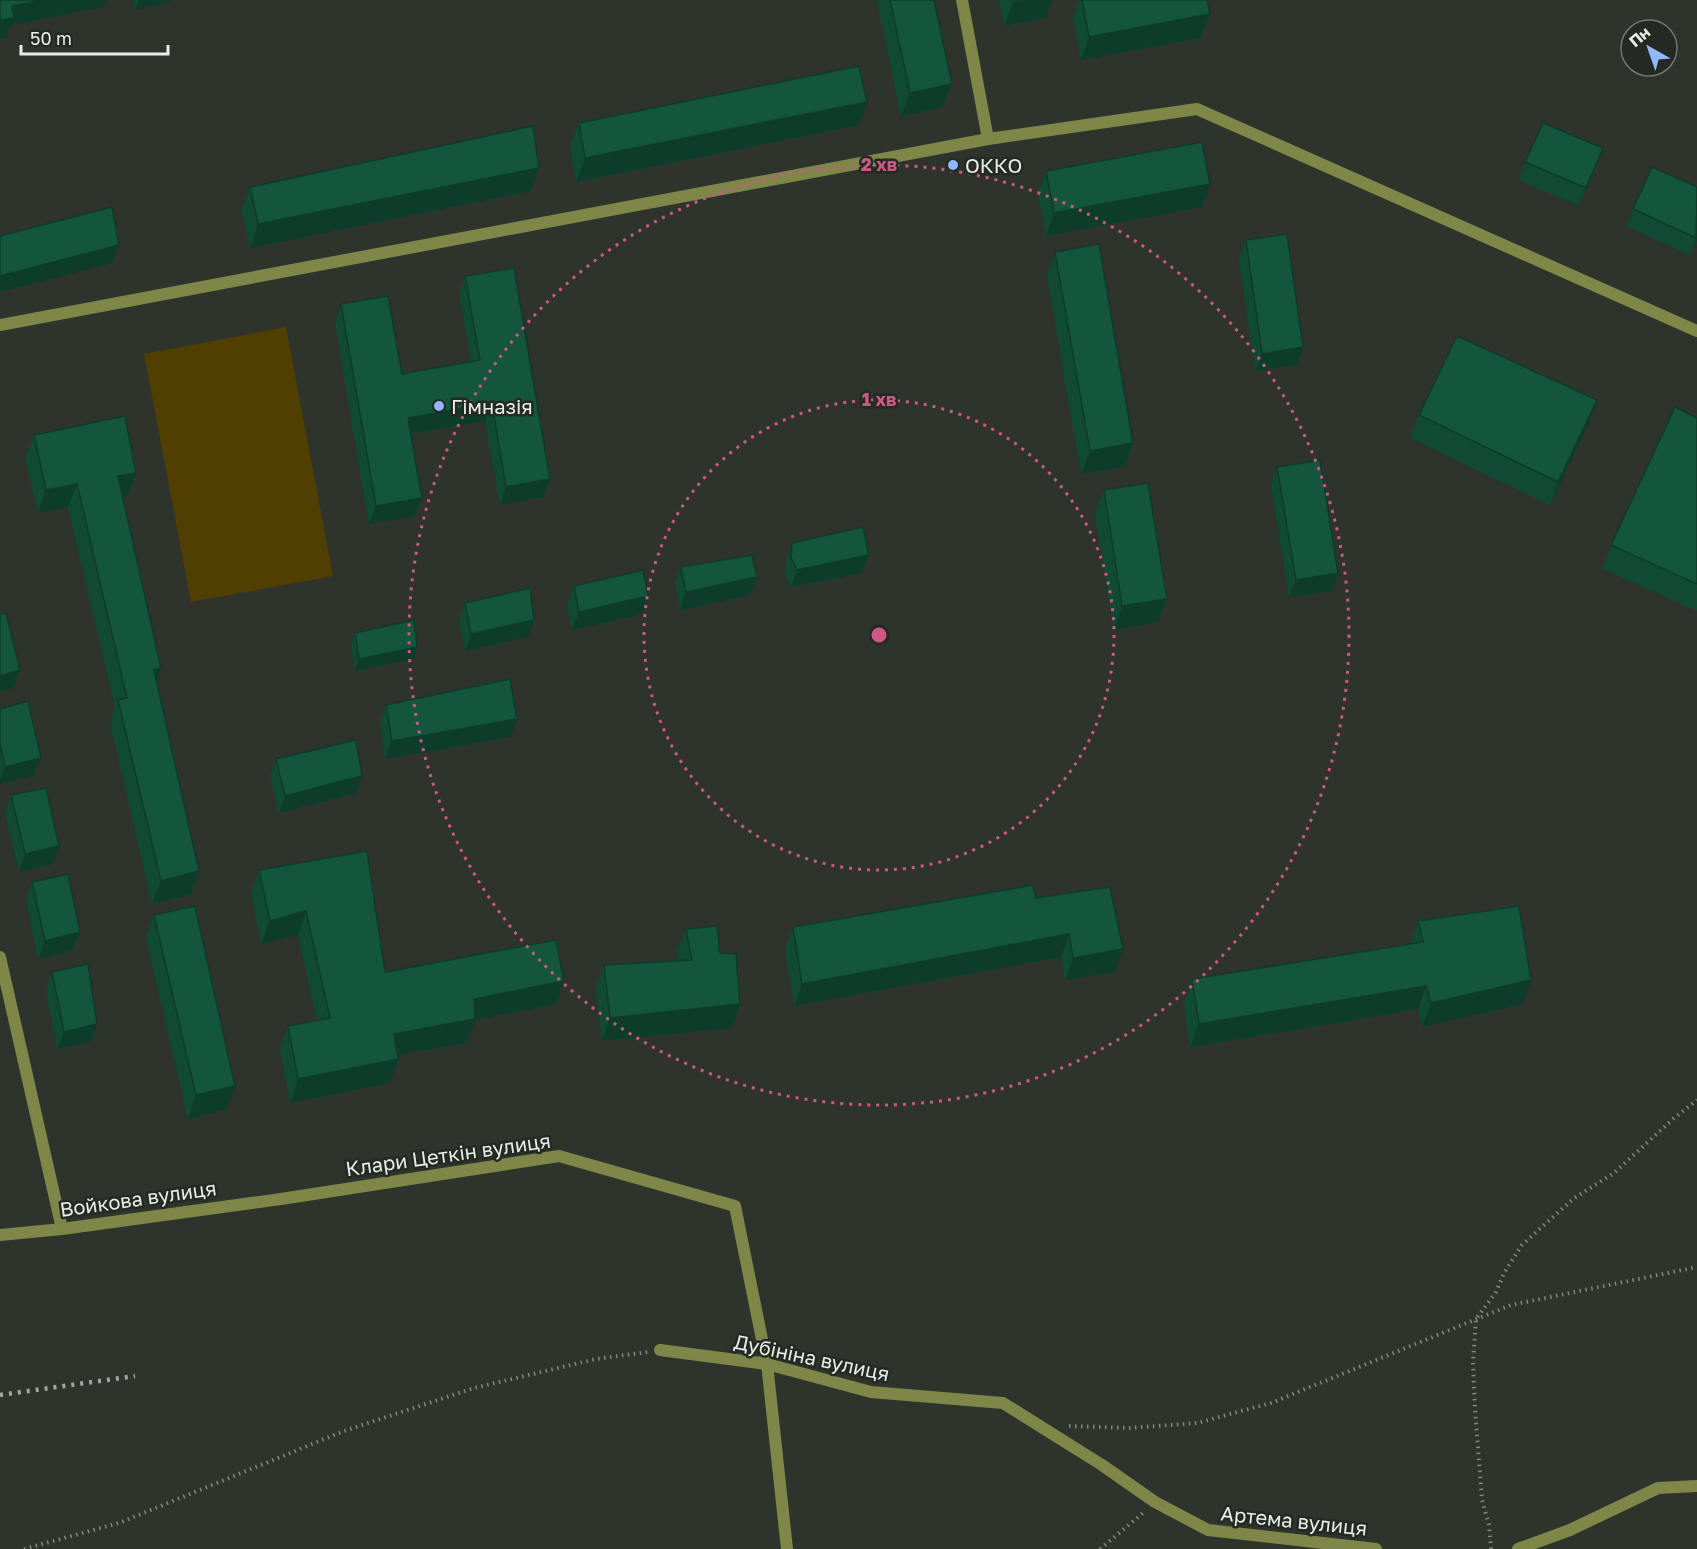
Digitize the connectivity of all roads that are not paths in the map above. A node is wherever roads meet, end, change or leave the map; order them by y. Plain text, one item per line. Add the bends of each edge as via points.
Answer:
1 (962, 0) edge
2 (988, 139) junction
3 (0, 325) edge
4 (1697, 331) edge
5 (0, 957) edge
6 (281, 1198) joint
7 (62, 1229) junction
8 (0, 1235) edge
9 (660, 1350) road end
10 (767, 1364) junction
11 (1697, 1486) edge
12 (1208, 1530) joint
13 (787, 1549) edge
14 (1376, 1549) edge
15 (1518, 1549) edge

1 - 2 street
2 - 3 street
2 - 4 street via 1197,109
5 - 7 street
6 - 7 street, Войкова вулиця
6 - 10 street, Клари Цеткін вулиця via 559,1156 735,1206
7 - 8 street, Войкова вулиця
9 - 10 street, Дубініна вулиця
10 - 12 street, Дубініна вулиця via 871,1392 1004,1403 1155,1502
10 - 13 street, Клари Цеткін вулиця
11 - 15 street via 1658,1488 1570,1530
12 - 14 street, Артема вулиця

